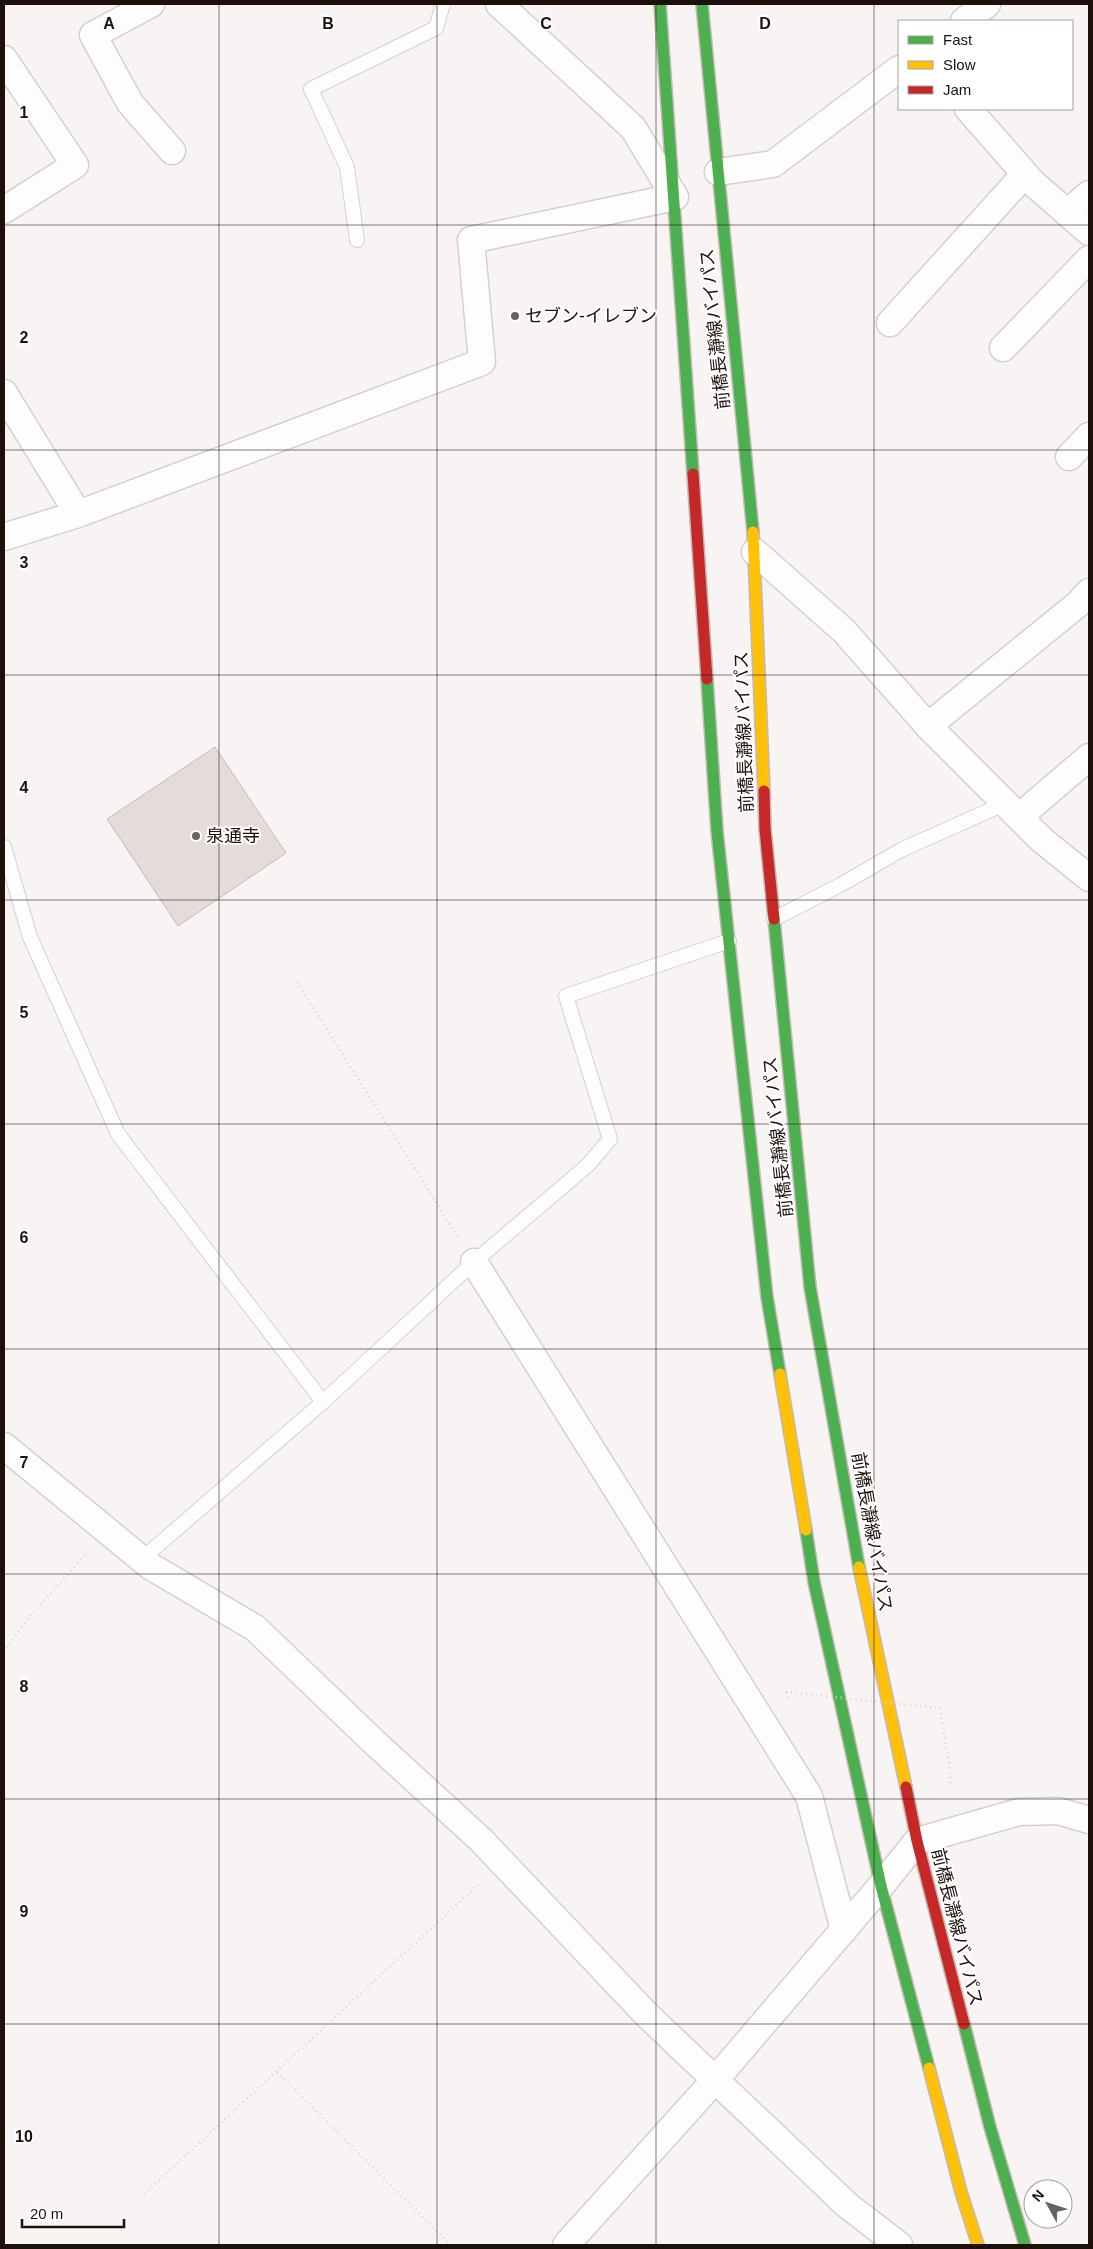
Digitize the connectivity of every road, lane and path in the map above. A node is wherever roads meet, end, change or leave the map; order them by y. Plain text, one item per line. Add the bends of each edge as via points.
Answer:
1 (151, 4) edge
2 (443, 4) edge
3 (499, 4) edge
4 (660, 4) edge
5 (702, 4) edge
6 (987, 4) edge
7 (965, 20) edge
8 (4, 59) edge
9 (898, 70) edge
10 (969, 110) edge
11 (172, 151) dead end
12 (718, 172) junction
13 (1025, 174) junction
14 (1089, 194) edge
15 (676, 197) junction
16 (4, 210) edge
17 (1067, 213) junction
18 (1089, 232) edge
19 (357, 240) dead end
20 (1089, 259) edge
21 (890, 323) dead end
22 (1002, 348) dead end
23 (4, 392) edge
24 (1089, 436) edge
25 (1069, 456) dead end
26 (78, 514) junction
27 (4, 537) edge
28 (755, 552) junction
29 (1089, 592) edge
30 (928, 726) junction
31 (1089, 757) edge
32 (1012, 810) junction
33 (4, 847) edge
34 (1089, 878) edge
35 (774, 919) junction
36 (729, 941) junction
37 (297, 982) dead end
38 (474, 1262) junction
39 (323, 1402) junction
40 (4, 1446) edge
41 (107, 1530) junction
42 (142, 1559) junction
43 (4, 1652) edge
44 (786, 1692) dead end
45 (950, 1785) dead end
46 (1089, 1820) edge
47 (917, 1841) junction
48 (502, 1862) junction
49 (881, 1886) junction
50 (844, 1930) junction
51 (277, 2072) junction
52 (715, 2080) junction
53 (144, 2194) dead end
54 (451, 2245) edge
55 (566, 2245) edge
56 (899, 2245) edge
57 (978, 2245) edge
58 (1025, 2245) edge

1 - 11 street via 93,35 130,103
2 - 19 lane via 436,28 311,89 347,167
3 - 15 street via 633,128
4 - 15 main road, 前橋長瀞線バイパス
5 - 12 main road, 前橋長瀞線バイパス
6 - 7 street
8 - 16 street via 75,165
9 - 12 street via 773,164
10 - 13 street
12 - 28 main road, 前橋長瀞線バイパス
13 - 17 street
13 - 21 street
14 - 17 street
15 - 26 street via 471,240 482,362
15 - 36 main road, 前橋長瀞線バイパス via 717,831
17 - 18 street
20 - 22 street
23 - 26 street
24 - 25 street
26 - 27 street
28 - 30 street via 844,631
28 - 35 main road, 前橋長瀞線バイパス via 765,829
29 - 30 street
30 - 32 street
31 - 32 street
32 - 34 street via 1042,840
32 - 35 lane via 901,850
33 - 39 lane via 30,937 118,1134
35 - 47 main road, 前橋長瀞線バイパス via 810,1287 860,1572
36 - 38 lane via 566,996 610,1140 588,1166
36 - 49 main road, 前橋長瀞線バイパス via 767,1297 814,1582
37 - 38 path
38 - 39 lane
38 - 50 street via 808,1796
39 - 42 lane
40 - 41 street
41 - 42 street
41 - 43 path via 31,1615
42 - 48 street via 255,1628
44 - 45 path, bridge via 940,1708
46 - 47 street via 1058,1811 1018,1812
47 - 49 street
47 - 58 main road, 前橋長瀞線バイパス via 990,2127
48 - 51 path
48 - 52 street via 647,2015
49 - 50 street
49 - 57 main road, 前橋長瀞線バイパス via 961,2192
50 - 52 street
51 - 53 path
51 - 54 path
52 - 55 street
52 - 56 street via 847,2205

